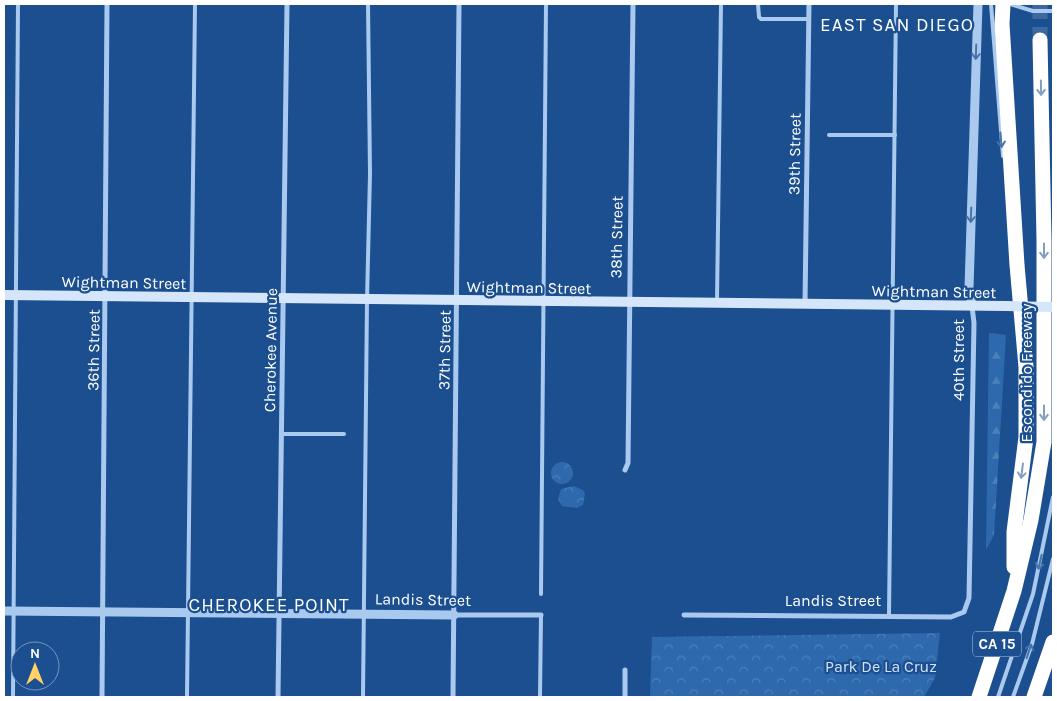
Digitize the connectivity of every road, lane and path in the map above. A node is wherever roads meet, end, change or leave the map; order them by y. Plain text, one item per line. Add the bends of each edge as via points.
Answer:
1 (18, 4) edge
2 (108, 4) edge
3 (194, 4) edge
4 (287, 4) edge
5 (368, 4) edge
6 (459, 4) edge
7 (546, 4) edge
8 (633, 4) edge
9 (721, 4) edge
10 (758, 4) edge
11 (809, 4) edge
12 (896, 4) edge
13 (978, 4) edge
14 (991, 4) edge
15 (1003, 4) edge
16 (1010, 4) edge
17 (1053, 11) edge
18 (809, 19) junction
19 (1040, 40) tunnel mouth
20 (829, 135) dead end
21 (895, 135) junction
22 (1003, 161) dead end
23 (1007, 201) dead end
24 (1016, 265) junction
25 (4, 295) edge
26 (16, 295) junction
27 (106, 298) junction
28 (191, 298) junction
29 (283, 299) junction
30 (366, 300) junction
31 (457, 301) junction
32 (543, 302) junction
33 (628, 302) junction
34 (716, 304) junction
35 (805, 305) junction
36 (893, 305) junction
37 (972, 306) junction
38 (1053, 307) edge
39 (281, 434) junction
40 (344, 434) dead end
41 (625, 470) dead end
42 (1053, 497) edge
43 (1053, 559) edge
44 (1014, 591) junction
45 (542, 594) dead end
46 (4, 610) edge
47 (14, 611) junction
48 (103, 612) junction
49 (188, 612) junction
50 (279, 613) junction
51 (363, 614) junction
52 (454, 615) junction
53 (684, 615) dead end
54 (889, 615) junction
55 (541, 616) joint
56 (951, 617) joint
57 (1053, 642) edge
58 (625, 670) dead end
59 (13, 697) edge
60 (102, 697) edge
61 (187, 697) edge
62 (278, 697) edge
63 (363, 697) edge
64 (453, 697) edge
65 (540, 697) edge
66 (625, 697) edge
67 (980, 697) edge
68 (998, 697) edge
69 (1013, 697) edge
70 (1034, 697) edge

1 - 26 lane
2 - 27 street, 36th Street
3 - 28 lane
4 - 29 street, Cherokee Avenue
5 - 30 lane via 370,174
6 - 31 street, 37th Street
7 - 32 lane
8 - 33 street, 38th Street
9 - 34 lane
10 - 18 lane via 762,19
11 - 18 street, 39th Street
12 - 21 lane
13 -> 37 street, 40th Street via 969,288
14 -> 22 lane
15 - 24 highway
16 - 17 lane via 1033,11
18 - 35 street, 39th Street
19 -> 44 highway, Escondido Freeway / CA 15 via 1044,442 1031,520
20 - 21 lane
21 - 36 lane
23 - 24 lane
24 -> 44 highway via 1026,367 1026,437 1014,532
25 - 26 main road, Wightman Street
26 - 27 main road, Wightman Street
26 - 47 lane
27 - 28 main road, Wightman Street
27 - 48 street, 36th Street
28 - 29 main road, Wightman Street
28 - 49 lane
29 - 30 main road, Wightman Street
29 - 39 street, Cherokee Avenue
30 - 31 main road, Wightman Street
30 - 51 lane
31 - 32 main road, Wightman Street
31 - 52 street, 37th Street
32 - 33 main road, Wightman Street
32 - 45 lane
33 - 34 main road, Wightman Street
33 - 41 street, 38th Street via 628,463
34 - 35 main road, Wightman Street
35 - 36 main road, Wightman Street
36 - 37 main road, Wightman Street
36 - 54 lane
37 - 38 main road, Wightman Street, bridge
37 - 56 street, 40th Street via 969,598 964,612
39 - 40 lane
39 - 50 street, Cherokee Avenue
42 -> 68 lane via 1033,594
69 -> 43 lane via 1032,644
44 - 67 highway, Escondido Freeway / CA 15
46 - 47 street, Landis Street
47 - 48 street, Landis Street
47 - 59 lane
48 - 49 street, Landis Street
48 - 60 street, 36th Street
49 - 50 street, Landis Street
49 - 61 lane
50 - 51 street, Landis Street
50 - 62 street, Cherokee Avenue
51 - 52 street, Landis Street
51 - 63 lane
52 - 55 street, Landis Street
52 - 64 street, 37th Street
53 - 54 street, Landis Street
54 - 56 street, Landis Street
55 - 65 lane
57 - 70 highway
58 - 66 street

